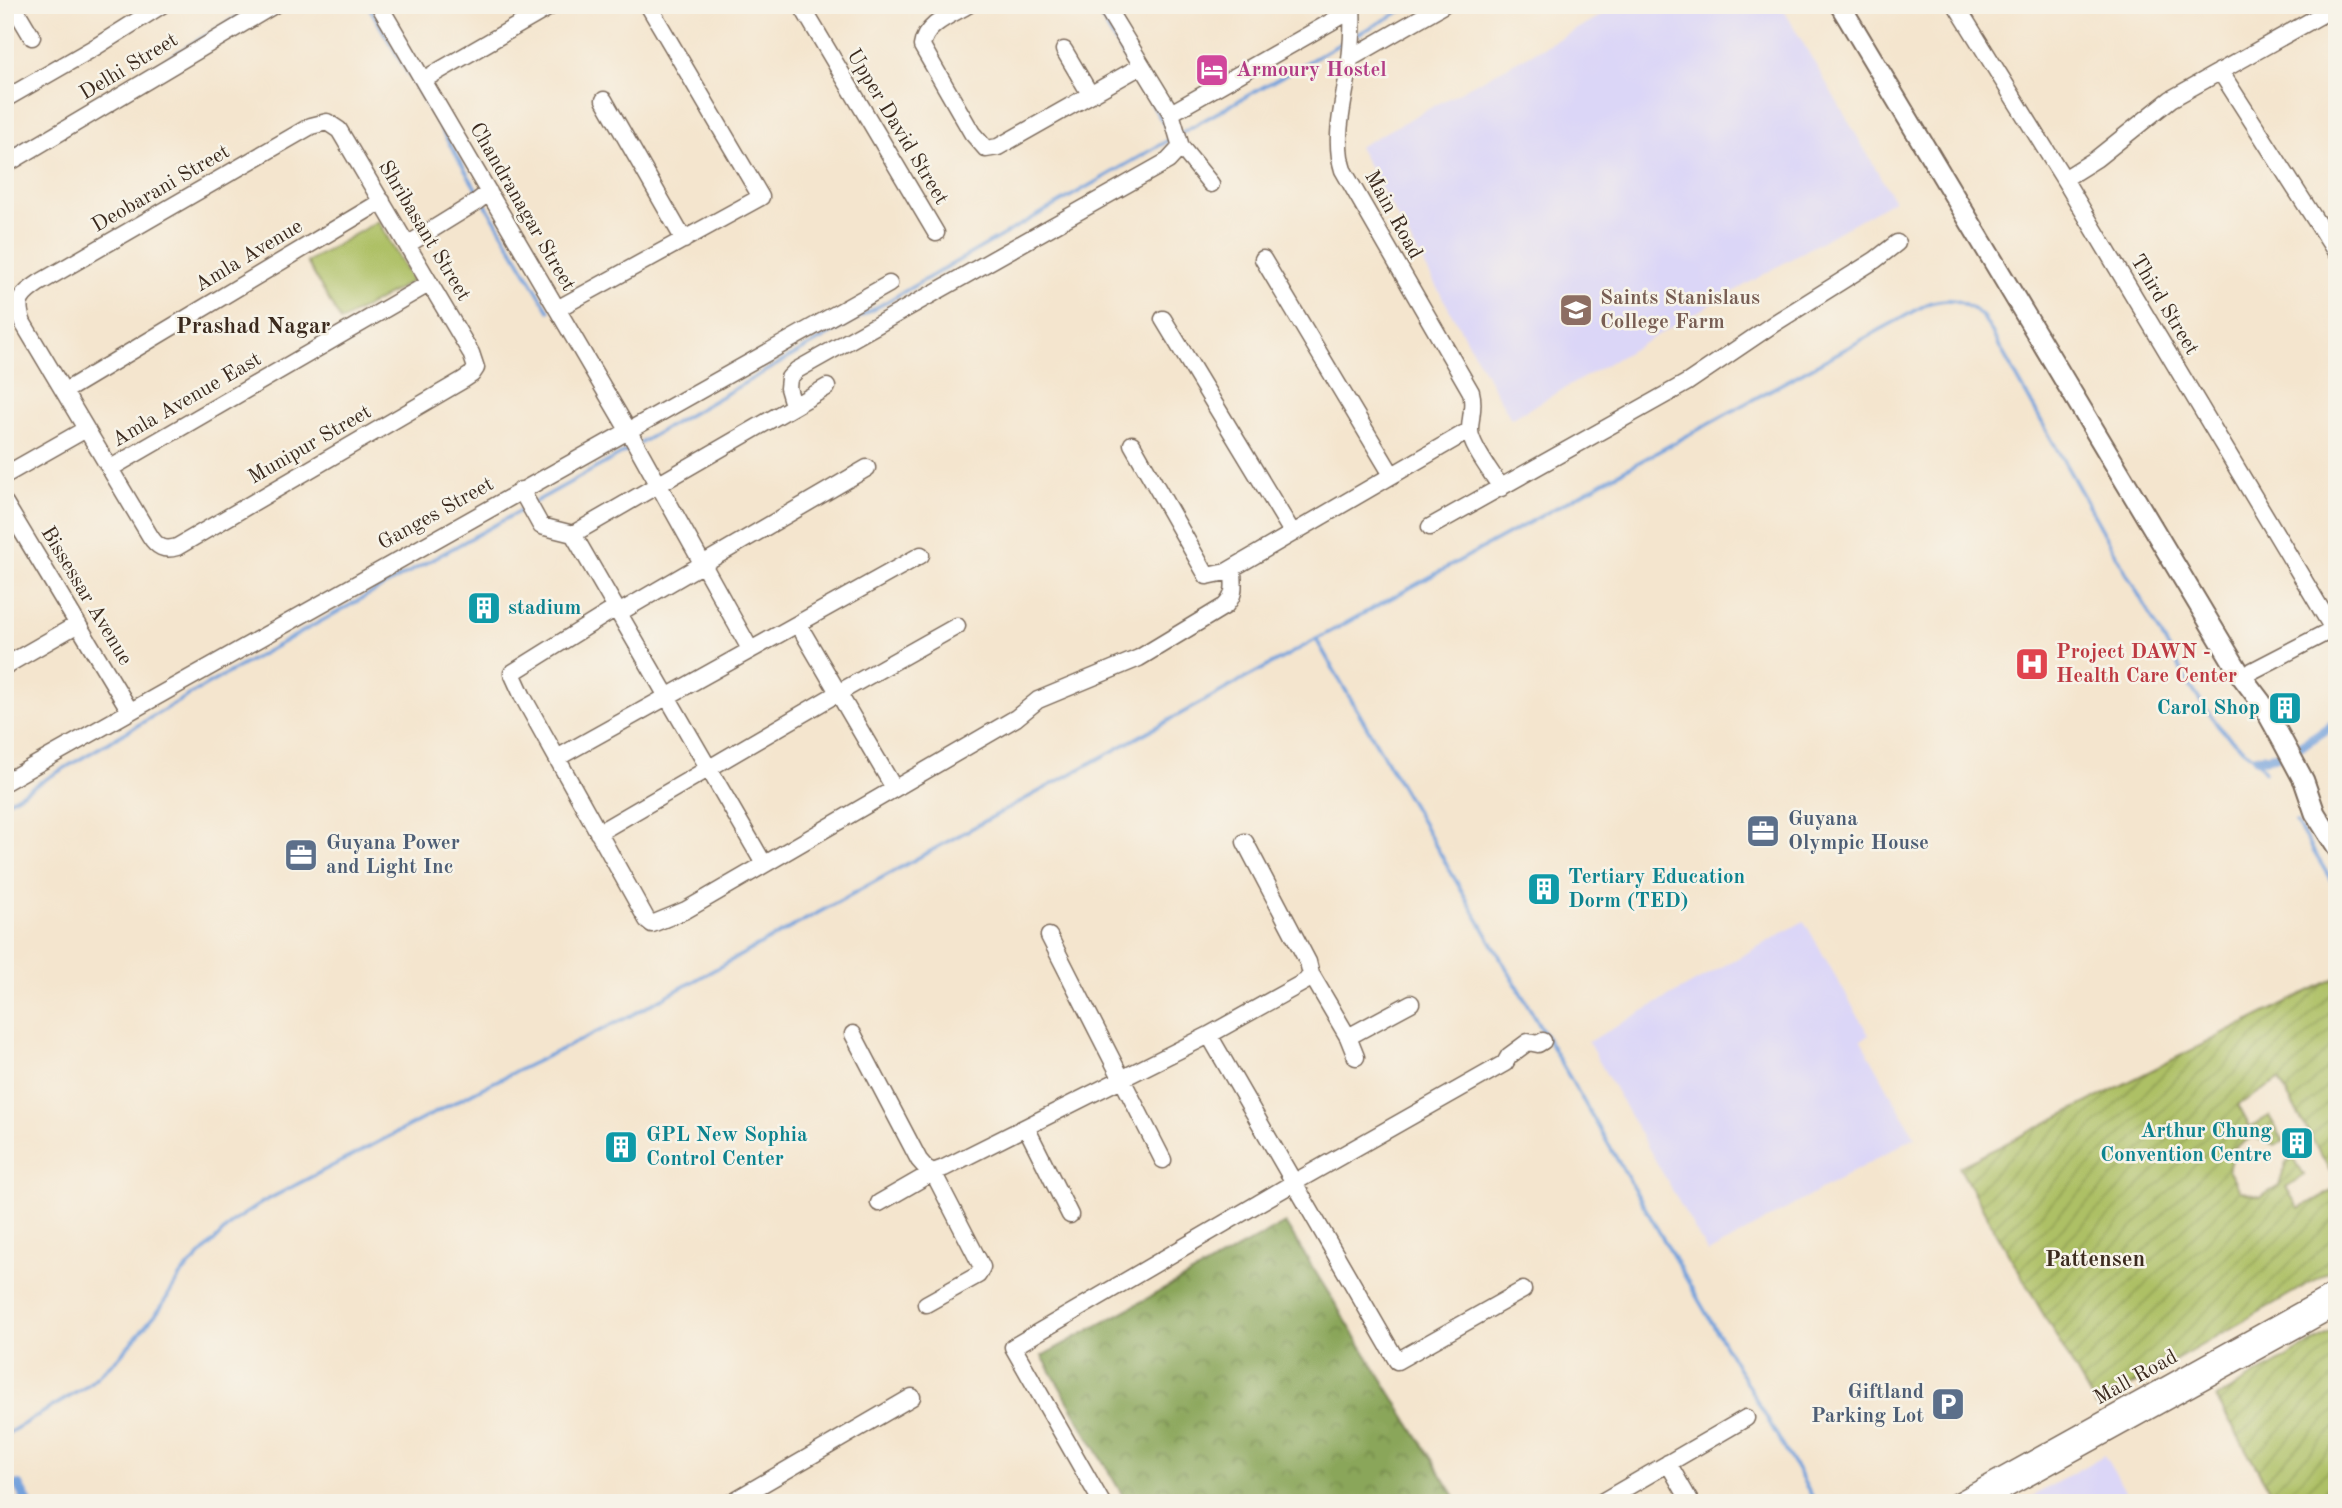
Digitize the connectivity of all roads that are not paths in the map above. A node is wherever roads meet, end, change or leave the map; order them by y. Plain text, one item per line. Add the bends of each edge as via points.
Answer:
1 (13, 5) edge
2 (162, 5) edge
3 (274, 5) edge
4 (379, 5) edge
5 (552, 5) edge
6 (648, 5) edge
7 (801, 5) edge
8 (968, 5) edge
9 (1105, 5) edge
10 (1443, 5) edge
11 (1840, 5) edge
12 (1854, 5) edge
13 (1956, 5) edge
14 (2336, 8) edge
15 (1352, 13) edge
16 (32, 37) dead end
17 (1064, 50) dead end
18 (1351, 58) junction
19 (1133, 71) junction
20 (2220, 71) junction
21 (423, 80) junction
22 (1090, 94) junction
23 (5, 99) edge
24 (604, 100) dead end
25 (327, 122) joint
26 (1177, 131) junction
27 (5, 165) edge
28 (2064, 179) junction
29 (1211, 184) dead end
30 (483, 197) junction
31 (382, 201) junction
32 (936, 233) dead end
33 (684, 240) junction
34 (1897, 243) dead end
35 (407, 245) junction
36 (2337, 254) edge
37 (1263, 259) dead end
38 (430, 283) junction
39 (889, 284) dead end
40 (558, 309) junction
41 (1163, 319) dead end
42 (476, 368) joint
43 (827, 387) dead end
44 (65, 391) junction
45 (793, 405) junction
46 (86, 429) junction
47 (1470, 430) junction
48 (634, 441) junction
49 (1132, 443) dead end
50 (111, 468) junction
51 (867, 468) dead end
52 (5, 475) edge
53 (1392, 475) junction
54 (659, 485) junction
55 (1501, 488) junction
56 (527, 500) junction
57 (5, 503) edge
58 (1430, 527) dead end
59 (1292, 532) junction
60 (573, 534) junction
61 (920, 555) dead end
62 (702, 563) junction
63 (1233, 568) junction
64 (617, 609) junction
65 (78, 624) junction
66 (798, 624) junction
67 (957, 626) dead end
68 (2335, 628) edge
69 (750, 649) junction
70 (5, 666) edge
71 (2252, 671) junction
72 (838, 693) junction
73 (666, 696) junction
74 (2263, 705) junction
75 (130, 711) junction
76 (557, 758) junction
77 (709, 769) junction
78 (2302, 778) junction
79 (5, 782) edge
80 (894, 788) junction
81 (2337, 824) edge
82 (598, 833) junction
83 (1245, 842) dead end
84 (2337, 848) edge
85 (764, 864) junction
86 (1049, 936) dead end
87 (1311, 974) junction
88 (1411, 1003) dead end
89 (853, 1034) dead end
90 (1209, 1035) junction
91 (1348, 1037) junction
92 (1540, 1042) dead end
93 (1356, 1057) dead end
94 (1121, 1079) junction
95 (1026, 1127) junction
96 (1163, 1160) dead end
97 (933, 1172) junction
98 (1295, 1182) junction
99 (879, 1203) dead end
100 (1070, 1215) dead end
101 (1523, 1290) dead end
102 (2337, 1290) edge
103 (926, 1304) dead end
104 (2337, 1307) edge
105 (912, 1397) dead end
106 (1746, 1418) dead end
107 (1668, 1463) junction
108 (730, 1503) edge
109 (1102, 1503) edge
110 (1600, 1503) edge
111 (1691, 1503) edge
112 (1954, 1503) edge
113 (1982, 1503) edge

1 - 16 street
2 - 23 street, Delhi Street
3 - 27 street, Delhi Street
4 - 21 street, Chandranagar Street
5 - 21 street
6 - 33 street via 761,197
7 - 32 street, Upper David Street
8 - 22 street via 934,25 922,46 986,149 998,147
9 - 19 street
10 - 18 street
11 - 74 main road
12 - 71 main road
13 - 28 street, Third Street
14 - 20 street
15 - 18 street, Main Road
15 - 26 street
17 - 22 street
18 - 47 street, Main Road via 1340,159 1471,392 1474,412
19 - 22 street
19 - 26 street
20 - 28 street via 2171,99
20 - 36 street
21 - 30 street, Chandranagar Street
24 - 33 street
25 - 31 street, Shribasant Street via 339,130
25 - 44 street, Deobarani Street via 300,132 27,291 18,308 23,323
26 - 29 street
26 - 45 street via 1168,161 797,370 789,378
28 - 68 street, Third Street
30 - 35 street
30 - 40 street, Chandranagar Street
31 - 35 street, Shribasant Street
31 - 44 street, Amla Avenue
33 - 40 street
34 - 55 street via 1697,376
35 - 38 street, Shribasant Street
37 - 53 street
38 - 42 street, Shribasant Street
38 - 50 street, Amla Avenue East
39 - 48 street, Ganges Street
40 - 48 street, Chandranagar Street
41 - 59 street
42 - 50 street, Munipur Street via 463,380 168,550 155,543
43 - 45 street
44 - 46 street
45 - 54 street
46 - 50 street
46 - 52 street
47 - 53 street
47 - 55 street
48 - 54 street, Chandranagar Street
48 - 56 street, Ganges Street
49 - 63 street via 1207,576
51 - 62 street
53 - 59 street
54 - 60 street
54 - 62 street, Chandranagar Street
55 - 58 street
56 - 60 street via 541,526
56 - 75 street, Ganges Street
57 - 65 street, Bissessar Avenue
59 - 63 street
60 - 64 street
61 - 66 street
62 - 64 street via 622,611
62 - 69 street, Chandranagar Street
63 - 80 street via 1234,593 1225,607 1139,658 1038,700 1016,718
64 - 73 street
64 - 76 street via 512,673
65 - 70 street
65 - 75 street, Bissessar Avenue
66 - 69 street
66 - 72 street
67 - 72 street
68 - 71 street
69 - 73 street
71 - 74 main road
72 - 77 street
72 - 80 street
73 - 76 street
73 - 77 street
74 - 78 main road
75 - 79 street, Ganges Street
76 - 82 street
77 - 82 street
77 - 85 street
78 - 81 main road
78 - 84 main road via 2315,813
80 - 85 street
82 - 85 street via 652,924 686,910
83 - 87 street
86 - 94 street
87 - 90 street
87 - 91 street
88 - 91 street
89 - 97 street via 919,1160
90 - 94 street
90 - 98 street
91 - 93 street
92 - 98 street via 1534,1054 1505,1063
94 - 95 street
94 - 96 street
95 - 97 street
95 - 100 street
97 - 99 street
97 - 103 street via 982,1267 978,1275
98 - 101 street via 1397,1361
98 - 109 street via 1013,1347
102 - 112 street, Mall Road
104 - 113 street, Mall Road
105 - 108 street
106 - 107 street
107 - 110 street
107 - 111 street

